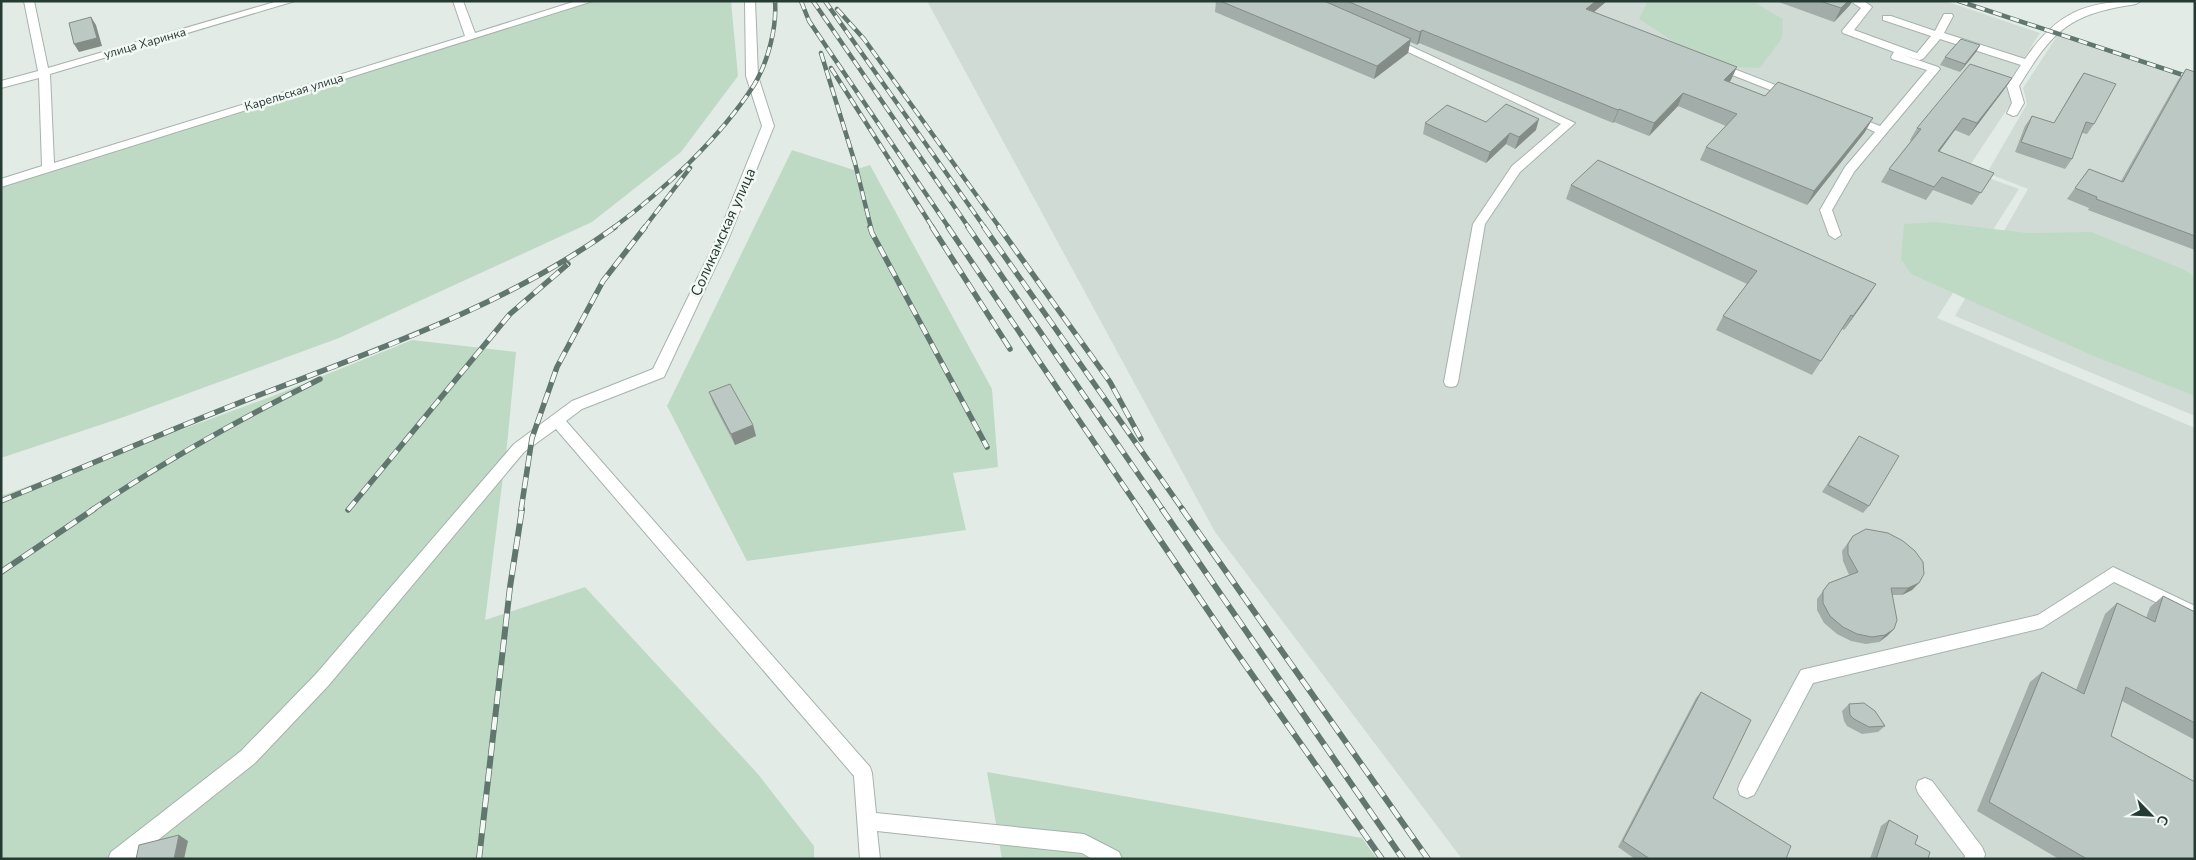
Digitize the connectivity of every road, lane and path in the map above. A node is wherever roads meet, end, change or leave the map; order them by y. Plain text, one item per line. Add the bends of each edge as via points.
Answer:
1 (28, 1) edge
2 (290, 1) edge
3 (458, 1) edge
4 (588, 1) edge
5 (750, 1) edge
6 (1855, 1) edge
7 (2136, 1) edge
8 (251, 6) edge
9 (1948, 16) dead end
10 (1887, 18) dead end
11 (1378, 35) edge
12 (1938, 35) junction
13 (471, 37) junction
14 (1901, 50) junction
15 (1702, 60) edge
16 (2027, 63) junction
17 (44, 73) junction
18 (1, 85) edge
19 (1801, 99) edge
20 (1837, 113) edge
21 (2013, 113) dead end
22 (1882, 131) junction
23 (48, 169) junction
24 (1, 183) edge
25 (1835, 235) dead end
26 (1451, 382) dead end
27 (557, 420) junction
28 (2195, 614) edge
29 (1925, 787) dead end
30 (1747, 789) dead end
31 (867, 821) junction
32 (118, 859) edge
33 (870, 859) edge
34 (1112, 859) edge
35 (1974, 859) edge

1 - 17 street
2 - 8 street, улица Харинка
3 - 13 street
4 - 13 street, Карельская улица
5 - 27 street, Соликамская улица via 752,76 768,126 722,240 659,373 577,405
6 - 14 street via 1867,7 1847,31
7 - 16 street via 2097,8 2064,22 2048,34
8 - 17 street, улица Харинка
9 - 12 street
10 - 12 street
11 - 26 street via 1568,123 1516,169 1479,224
12 - 14 street via 1919,57
12 - 16 street
13 - 23 street, Карельская улица
14 - 22 street via 1896,57 1934,69
15 - 19 street
16 - 21 street via 2013,86 2018,103
17 - 18 street, улица Харинка
17 - 23 street
20 - 22 street
22 - 25 street via 1849,170 1826,210
23 - 24 street, Карельская улица
27 - 31 street via 864,773
27 - 32 street, Соликамская улица via 519,448 322,680 248,757
28 - 30 street via 2113,574 2042,621 1806,676
29 - 35 street via 1975,854
31 - 33 street
31 - 34 street via 1084,844

